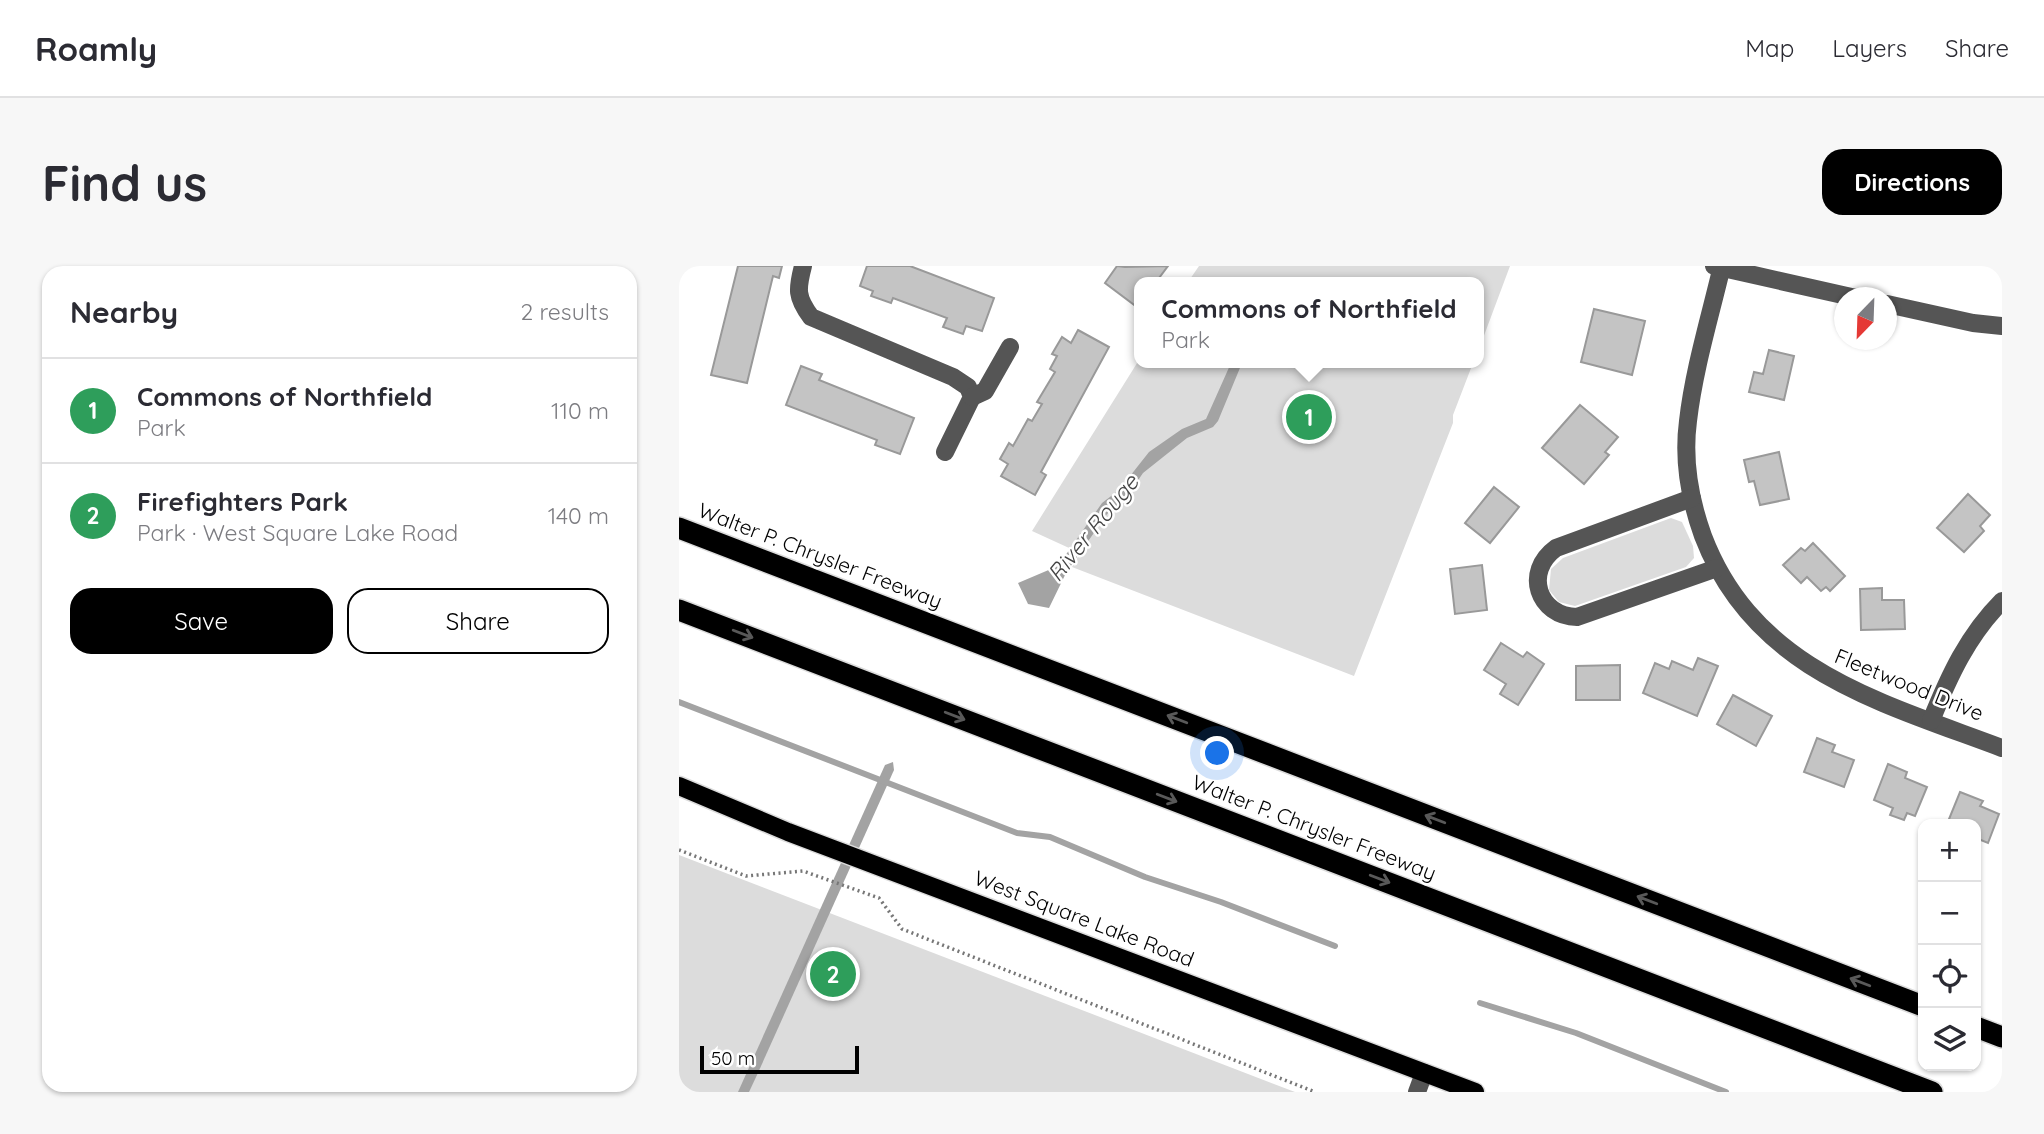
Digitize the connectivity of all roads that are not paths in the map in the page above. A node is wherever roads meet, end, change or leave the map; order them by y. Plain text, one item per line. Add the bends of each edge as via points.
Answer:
1 (803, 266) edge
2 (1719, 267) edge
3 (1834, 293) edge
4 (1897, 306) edge
5 (2002, 326) edge
6 (1010, 346) dead end
7 (972, 397) junction
8 (945, 452) dead end
9 (1692, 498) junction
10 (679, 527) edge
11 (1717, 568) junction
12 (2002, 601) edge
13 (679, 610) edge
14 (1931, 721) junction
15 (2002, 748) edge
16 (679, 786) edge
17 (1918, 1004) edge
18 (1981, 1029) edge
19 (2002, 1037) edge
20 (1424, 1073) junction
21 (1467, 1091) edge
22 (1417, 1092) edge
23 (1932, 1092) edge

1 - 7 street via 800,302 811,317 953,377 968,387
2 - 3 street
2 - 9 street, Fleetwood Drive via 1688,423
4 - 5 street
6 - 7 street via 985,391
7 - 8 street
9 - 11 street, Fleetwood Drive
9 - 11 street via 1556,548 1541,566 1540,596 1559,615 1577,617
17 -> 10 highway, Walter P. Chrysler Freeway
11 - 14 street, Fleetwood Drive via 1757,624 1801,662 1852,690
12 - 14 street via 1960,655
13 -> 23 highway, Walter P. Chrysler Freeway
14 - 15 street, Fleetwood Drive
16 - 20 main road, West Square Lake Road via 788,832
18 - 19 highway
20 - 21 main road, West Square Lake Road
20 - 22 street

